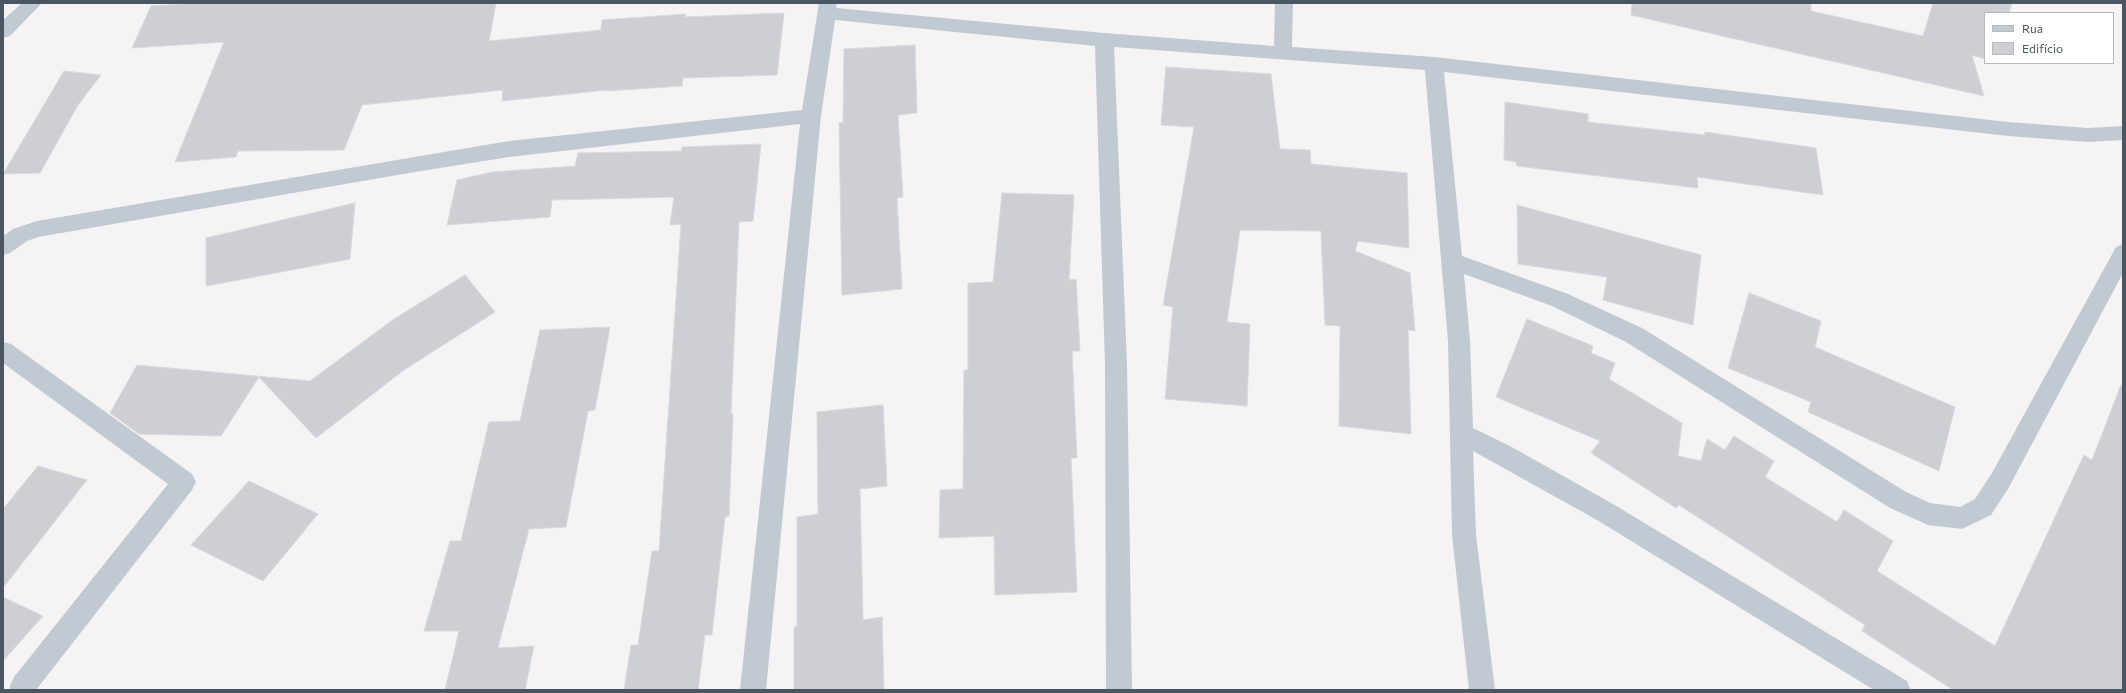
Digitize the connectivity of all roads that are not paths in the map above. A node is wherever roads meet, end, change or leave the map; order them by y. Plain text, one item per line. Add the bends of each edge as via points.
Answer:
1 (33, 3) edge
2 (1284, 3) edge
3 (827, 8) edge
4 (3, 31) edge
5 (1104, 40) junction
6 (1283, 53) junction
7 (1434, 64) junction
8 (811, 116) junction
9 (2123, 133) edge
10 (3, 247) edge
11 (2123, 253) edge
12 (1452, 261) junction
13 (3, 351) edge
14 (1460, 433) junction
15 (23, 690) edge
16 (754, 690) edge
17 (1119, 690) edge
18 (1482, 690) edge
19 (1898, 690) edge

1 - 4 street
2 - 6 street
3 - 5 street
3 - 8 street
5 - 6 street
5 - 17 street via 1116,365
6 - 7 street
7 - 9 street via 2008,129 2088,135
7 - 12 street
8 - 10 street via 509,150 415,164 37,228 20,235
8 - 16 street
11 - 12 street via 2000,481 1983,507 1962,518 1928,514 1898,500 1634,335 1560,300
12 - 14 street via 1459,341
13 - 15 street via 184,482 23,686
14 - 18 street via 1464,535
14 - 19 street via 1502,453 1605,512

